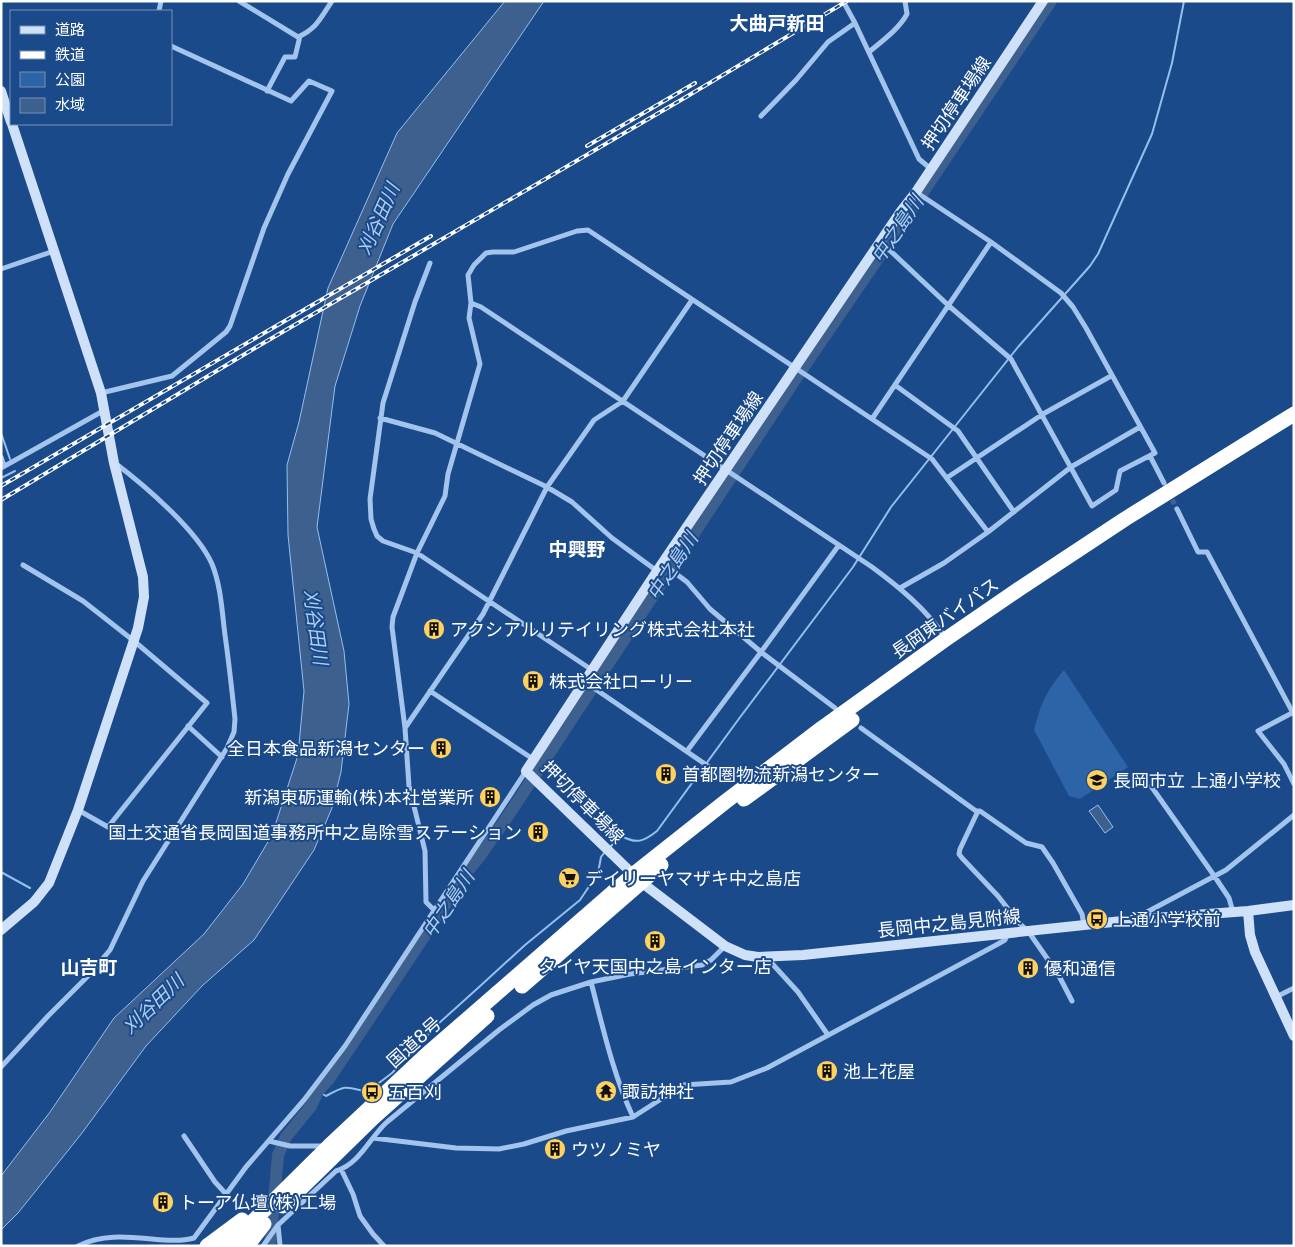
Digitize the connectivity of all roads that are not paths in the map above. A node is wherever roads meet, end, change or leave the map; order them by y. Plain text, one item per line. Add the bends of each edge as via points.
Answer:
1 (239, 1) edge
2 (332, 1) edge
3 (842, 1) edge
4 (905, 1) edge
5 (1041, 2) edge
6 (855, 23) junction
7 (300, 36) junction
8 (172, 46) edge
9 (869, 52) junction
10 (1, 91) edge
11 (267, 91) junction
12 (760, 116) dead end
13 (10, 117) edge
14 (13, 125) edge
15 (931, 169) junction
16 (916, 192) junction
17 (880, 242) junction
18 (991, 242) junction
19 (54, 251) junction
20 (430, 263) dead end
21 (1, 269) edge
22 (692, 300) junction
23 (471, 303) junction
24 (949, 306) junction
25 (794, 368) junction
26 (1112, 376) junction
27 (895, 385) junction
28 (101, 393) junction
29 (623, 401) junction
30 (103, 410) junction
31 (1042, 414) junction
32 (1294, 414) edge
33 (380, 418) junction
34 (872, 419) junction
35 (1294, 425) edge
36 (1140, 427) junction
37 (457, 444) junction
38 (1150, 456) junction
39 (1, 457) edge
40 (977, 458) junction
41 (114, 463) junction
42 (3, 467) edge
43 (1071, 467) junction
44 (728, 472) junction
45 (948, 477) junction
46 (1164, 483) dead end
47 (547, 486) junction
48 (1178, 509) tunnel mouth
49 (1014, 512) junction
50 (988, 532) junction
51 (839, 545) junction
52 (417, 553) junction
53 (23, 566) dead end
54 (660, 568) junction
55 (900, 588) junction
56 (488, 602) junction
57 (946, 639) junction
58 (134, 641) junction
59 (761, 652) junction
60 (592, 670) junction
61 (584, 682) junction
62 (430, 691) junction
63 (835, 708) dead end
64 (1293, 713) edge
65 (188, 726) junction
66 (405, 728) junction
67 (861, 728) dead end
68 (687, 751) junction
69 (222, 757) junction
70 (533, 759) junction
71 (526, 771) junction
72 (724, 777) dead end
73 (1294, 784) edge
74 (1151, 786) dead end
75 (78, 810) junction
76 (978, 811) junction
77 (1294, 815) edge
78 (1215, 877) junction
79 (638, 878) junction
80 (1294, 905) edge
81 (434, 910) junction
82 (1248, 911) junction
83 (1233, 912) junction
84 (1141, 919) junction
85 (1084, 925) junction
86 (1, 930) edge
87 (1028, 931) junction
88 (1009, 933) junction
89 (725, 946) junction
90 (767, 958) junction
91 (591, 982) junction
92 (1294, 988) edge
93 (1276, 997) junction
94 (1072, 1001) dead end
95 (828, 1035) junction
96 (1294, 1036) edge
97 (436, 1061) junction
98 (1, 1067) edge
99 (447, 1072) junction
100 (633, 1117) junction
101 (184, 1136) dead end
102 (373, 1138) junction
103 (269, 1141) junction
104 (325, 1150) junction
105 (341, 1170) junction
106 (226, 1194) junction
107 (282, 1194) junction
108 (267, 1216) junction
109 (280, 1245) edge
110 (78, 1246) edge
111 (207, 1246) edge
112 (228, 1246) edge
113 (242, 1246) edge
114 (247, 1246) edge
115 (262, 1246) edge
116 (384, 1246) edge

1 - 7 street via 298,38
2 - 7 street via 317,24
3 - 6 street
4 - 9 street via 905,17
5 - 15 main road, 押切停車場線
6 - 9 street
6 - 12 street via 828,42
7 - 11 street via 295,57 285,57 280,63
8 - 11 street
9 - 15 street via 919,159
10 - 13 main road
11 - 28 street via 291,101 309,81 332,91 288,174 264,228 230,326 172,376
14 - 19 main road
15 - 16 main road, 押切停車場線
16 - 17 main road, 押切停車場線
16 - 18 street
17 - 24 street
17 - 25 main road, 押切停車場線
18 - 24 street
18 - 26 street via 1061,293 1086,328
19 - 21 street
19 - 28 main road
20 - 33 street via 404,335
22 - 23 street via 588,230 583,230 514,252 486,253 468,275
22 - 25 street
22 - 29 street
23 - 29 street via 481,306
23 - 37 street via 469,318 480,364
24 - 27 street
24 - 31 street via 1011,359
25 - 34 street
25 - 44 main road, 押切停車場線
26 - 31 street
26 - 36 street
27 - 34 street
27 - 40 street via 958,431
28 - 30 main road
29 - 44 street
29 - 47 street via 594,420
30 - 41 main road
30 - 42 street
31 - 40 street
31 - 43 street
32 - 57 highway, 長岡東バイパス via 1125,519
33 - 37 street via 435,433
33 - 52 street via 370,499 371,519 377,536 383,541
34 - 45 street via 932,459
35 - 79 highway, 長岡東バイパス via 1128,528 943,654
36 - 38 street via 1155,453
36 - 43 street
37 - 47 street
37 - 52 street via 448,474 446,496
38 - 43 street via 1120,471 1116,490 1092,506
38 - 46 street
39 - 42 street
40 - 45 street
40 - 49 street
41 - 58 main road via 144,584 143,606
41 - 69 street via 182,522 212,565 223,616 235,719 234,732
43 - 49 street
44 - 51 street
44 - 54 main road, 押切停車場線
45 - 50 street
47 - 54 street via 572,502 612,538
47 - 56 street
48 - 64 street via 1198,552 1206,552
49 - 50 street
50 - 55 street via 944,563
51 - 55 street
51 - 59 street
52 - 56 street
52 - 66 street via 392,627
53 - 58 street via 83,601
54 - 59 street via 687,582 710,609
54 - 60 main road, 押切停車場線
55 - 57 street via 918,604
56 - 60 street
56 - 62 street
57 - 79 highway, 長岡東バイパス via 748,784
58 - 65 street via 207,703
58 - 75 main road
59 - 63 street
59 - 68 street
60 - 61 main road, 押切停車場線
61 - 68 street
61 - 70 main road, 押切停車場線
62 - 66 street
62 - 70 street
64 - 73 street via 1258,731 1284,764
65 - 69 street
65 - 75 street via 108,828
66 - 81 street via 409,786 425,852 426,902
67 - 76 street
68 - 72 street
69 - 98 street via 143,881 110,950
70 - 71 main road, 押切停車場線
71 - 79 main road, 押切停車場線
71 - 81 street
74 - 78 street
75 - 86 main road via 49,883 34,902
76 - 85 street via 1026,843 1042,847 1082,914
76 - 87 street via 959,854
77 - 78 street
78 - 83 street
78 - 84 street via 1147,912
79 - 89 main road, 長岡中之島見附線
79 - 97 highway, 国道8号
79 - 104 highway, 国道8号 via 426,1054
80 - 82 main road, 長岡中之島見附線
81 - 103 street via 345,1046
82 - 83 main road, 長岡中之島見附線
82 - 93 main road via 1255,952
83 - 84 main road, 長岡中之島見附線
84 - 85 main road, 長岡中之島見附線
85 - 87 main road, 長岡中之島見附線
87 - 88 main road, 長岡中之島見附線
87 - 94 street via 1058,974
88 - 90 main road, 長岡中之島見附線
88 - 95 street via 998,944
89 - 90 main road, 長岡中之島見附線 via 745,955
89 - 91 street via 702,965
90 - 95 street via 798,992
91 - 99 street via 551,995 533,1005
91 - 100 street via 612,1065
92 - 93 street
93 - 96 main road
95 - 100 street via 738,1080 683,1085
97 - 99 street
97 - 107 highway, 国道8号
99 - 102 street
100 - 102 street via 499,1148 456,1148
101 - 106 street
102 - 105 street via 361,1154
103 - 104 street
103 - 106 street
104 - 107 highway, 国道8号
105 - 108 street
105 - 116 street via 360,1216
106 - 110 street via 188,1242 172,1244 110,1238
107 - 108 highway, 国道8号
108 - 109 street
108 - 111 highway via 238,1223
108 - 112 highway, 国道8号
108 - 113 highway, 国道8号
108 - 114 highway
108 - 115 street

